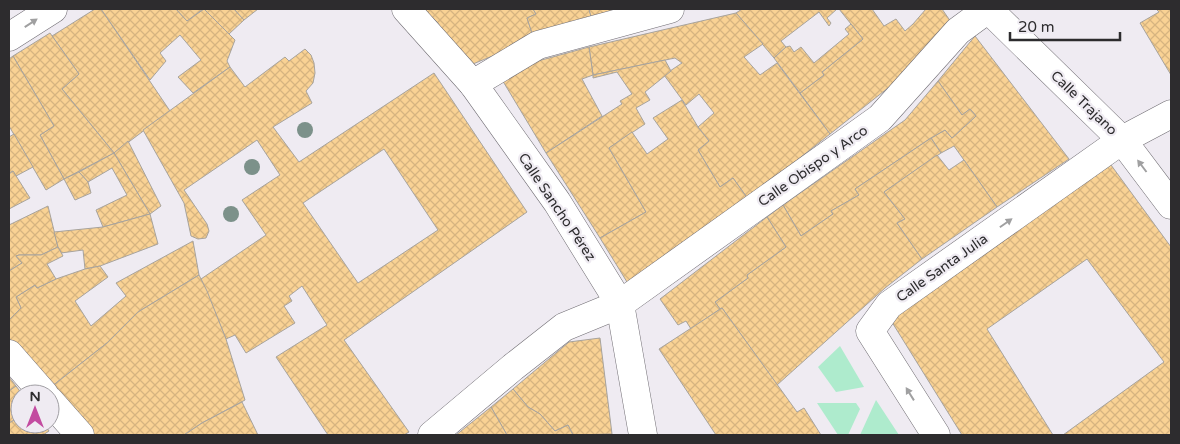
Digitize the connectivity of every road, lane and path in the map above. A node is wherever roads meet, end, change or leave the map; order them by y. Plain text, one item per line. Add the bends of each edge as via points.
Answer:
1 (53, 9) edge
2 (406, 9) edge
3 (670, 9) edge
4 (988, 9) edge
5 (9, 37) edge
6 (472, 84) junction
7 (1171, 114) edge
8 (1122, 140) junction
9 (1171, 205) edge
10 (620, 304) junction
11 (9, 354) edge
12 (35, 384) edge
13 (60, 412) edge
14 (80, 435) edge
15 (432, 435) edge
16 (643, 435) edge
17 (936, 435) edge

5 -> 1 street
2 - 6 street, Calle Sancho Pérez
3 - 6 street via 538,46
4 - 8 street, Calle Trajano
4 - 10 street, Calle Obispo y Arco via 958,31 880,118
6 - 10 street, Calle Sancho Pérez via 557,202
7 - 8 street
9 -> 8 street, Calle Trajano
17 -> 8 street, Calle Santa Julia via 870,331 889,305
10 - 15 street, Calle Obispo y Arco via 564,327
10 - 16 street, Calle Sancho Pérez
11 - 12 street
13 - 14 street

